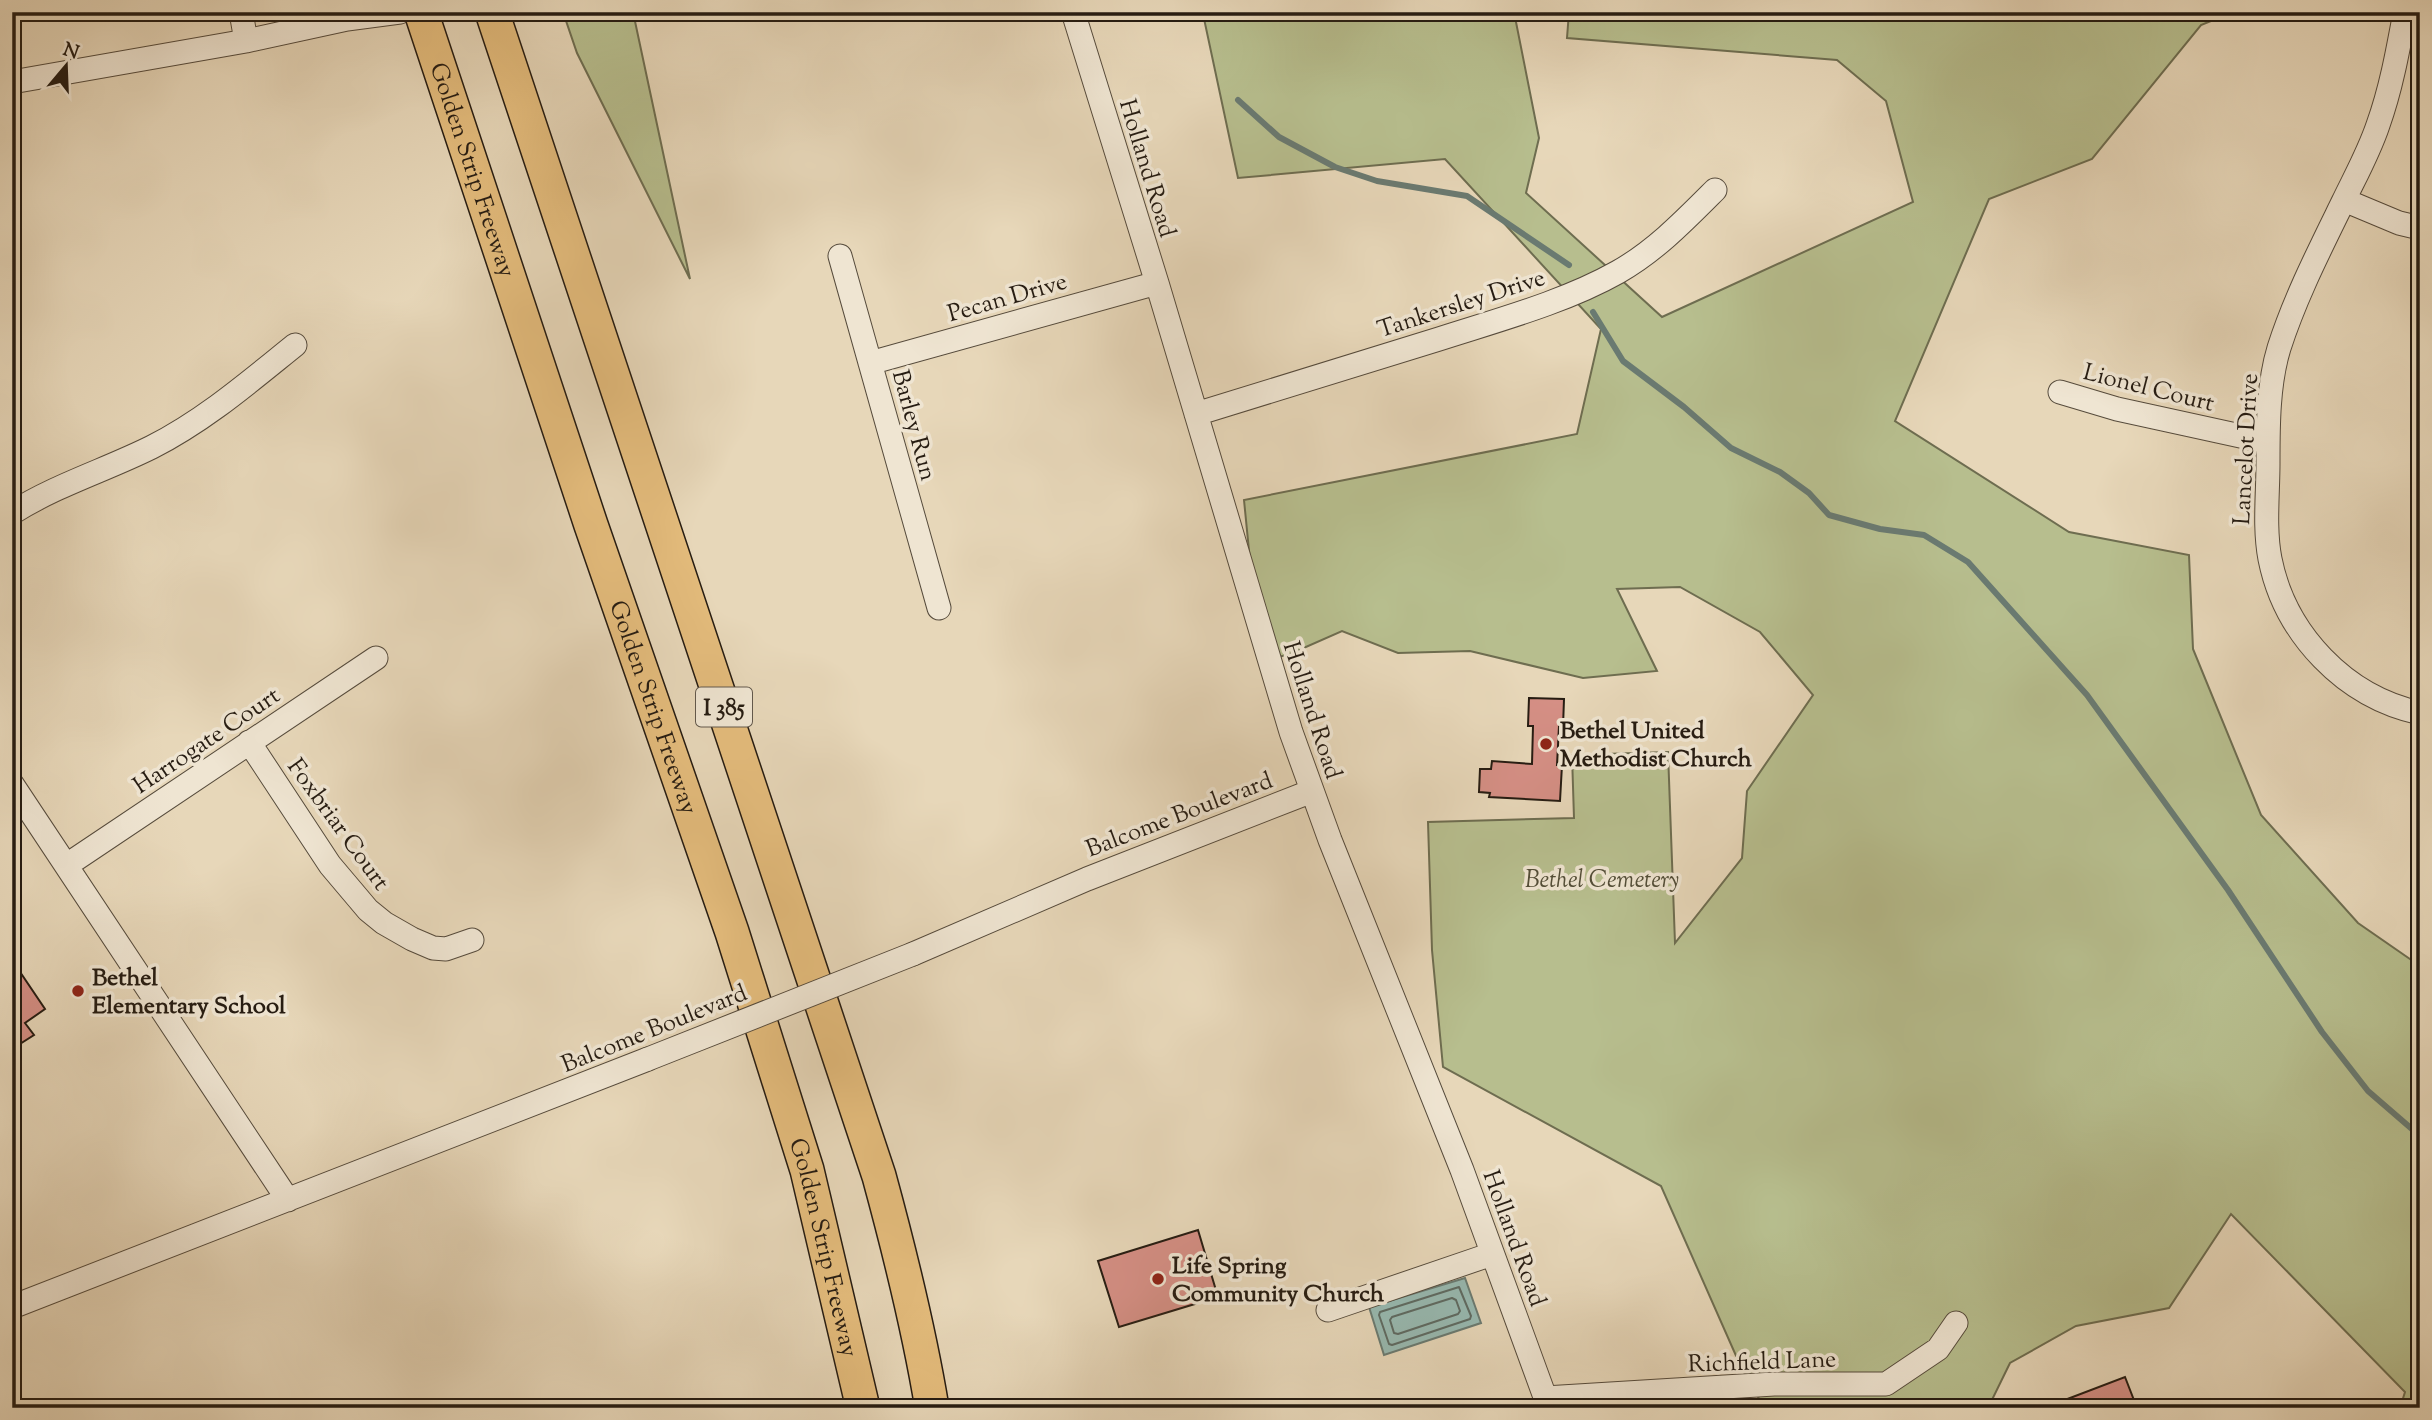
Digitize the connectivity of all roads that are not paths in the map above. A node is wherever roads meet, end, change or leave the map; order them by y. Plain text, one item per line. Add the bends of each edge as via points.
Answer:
1 (242, 12) edge
2 (400, 12) edge
3 (421, 12) edge
4 (492, 12) edge
5 (1073, 12) edge
6 (2405, 12) edge
7 (246, 41) junction
8 (12, 82) edge
9 (1715, 190) dead end
10 (2344, 200) junction
11 (2420, 228) edge
12 (841, 256) dead end
13 (1157, 283) junction
14 (295, 345) dead end
15 (870, 363) junction
16 (2060, 392) dead end
17 (1196, 414) junction
18 (2268, 442) junction
19 (12, 513) edge
20 (939, 608) dead end
21 (376, 658) dead end
22 (2420, 713) edge
23 (249, 742) junction
24 (12, 783) edge
25 (1312, 791) junction
26 (67, 865) junction
27 (472, 940) dead end
28 (288, 1200) junction
29 (1492, 1254) junction
30 (12, 1307) edge
31 (1328, 1310) dead end
32 (1956, 1323) dead end
33 (1547, 1403) edge
34 (863, 1408) edge
35 (932, 1408) edge

1 - 7 street
2 - 7 street
3 - 34 highway, Golden Strip Freeway / I 385 via 732,932 807,1170
4 - 35 highway, I 385 via 879,1176 901,1255
5 - 13 street, Holland Road
6 - 10 street, Lancelot Drive via 2379,125
7 - 8 street
9 - 17 street, Tankersley Drive via 1651,250 1583,289
10 - 11 street
10 - 18 street, Lancelot Drive via 2280,347 2272,381
12 - 15 street, Barley Run
13 - 15 street, Pecan Drive
13 - 17 street, Holland Road
14 - 19 street via 194,424
15 - 20 street, Barley Run
16 - 18 street, Lionel Court
17 - 25 street, Holland Road via 1267,657
18 - 22 street, Lancelot Drive via 2268,542 2284,604 2322,658 2344,678 2389,704
21 - 23 street, Harrogate Court
23 - 26 street, Harrogate Court
23 - 27 street, Foxbriar Court via 330,865 368,910 433,948 446,949
24 - 26 street
25 - 28 street, Balcome Boulevard, bridge
25 - 29 street, Holland Road
26 - 28 street
28 - 30 street, Balcome Boulevard
29 - 31 street
29 - 33 street, Holland Road
32 - 33 street, Richfield Lane via 1938,1349 1886,1384 1774,1384

